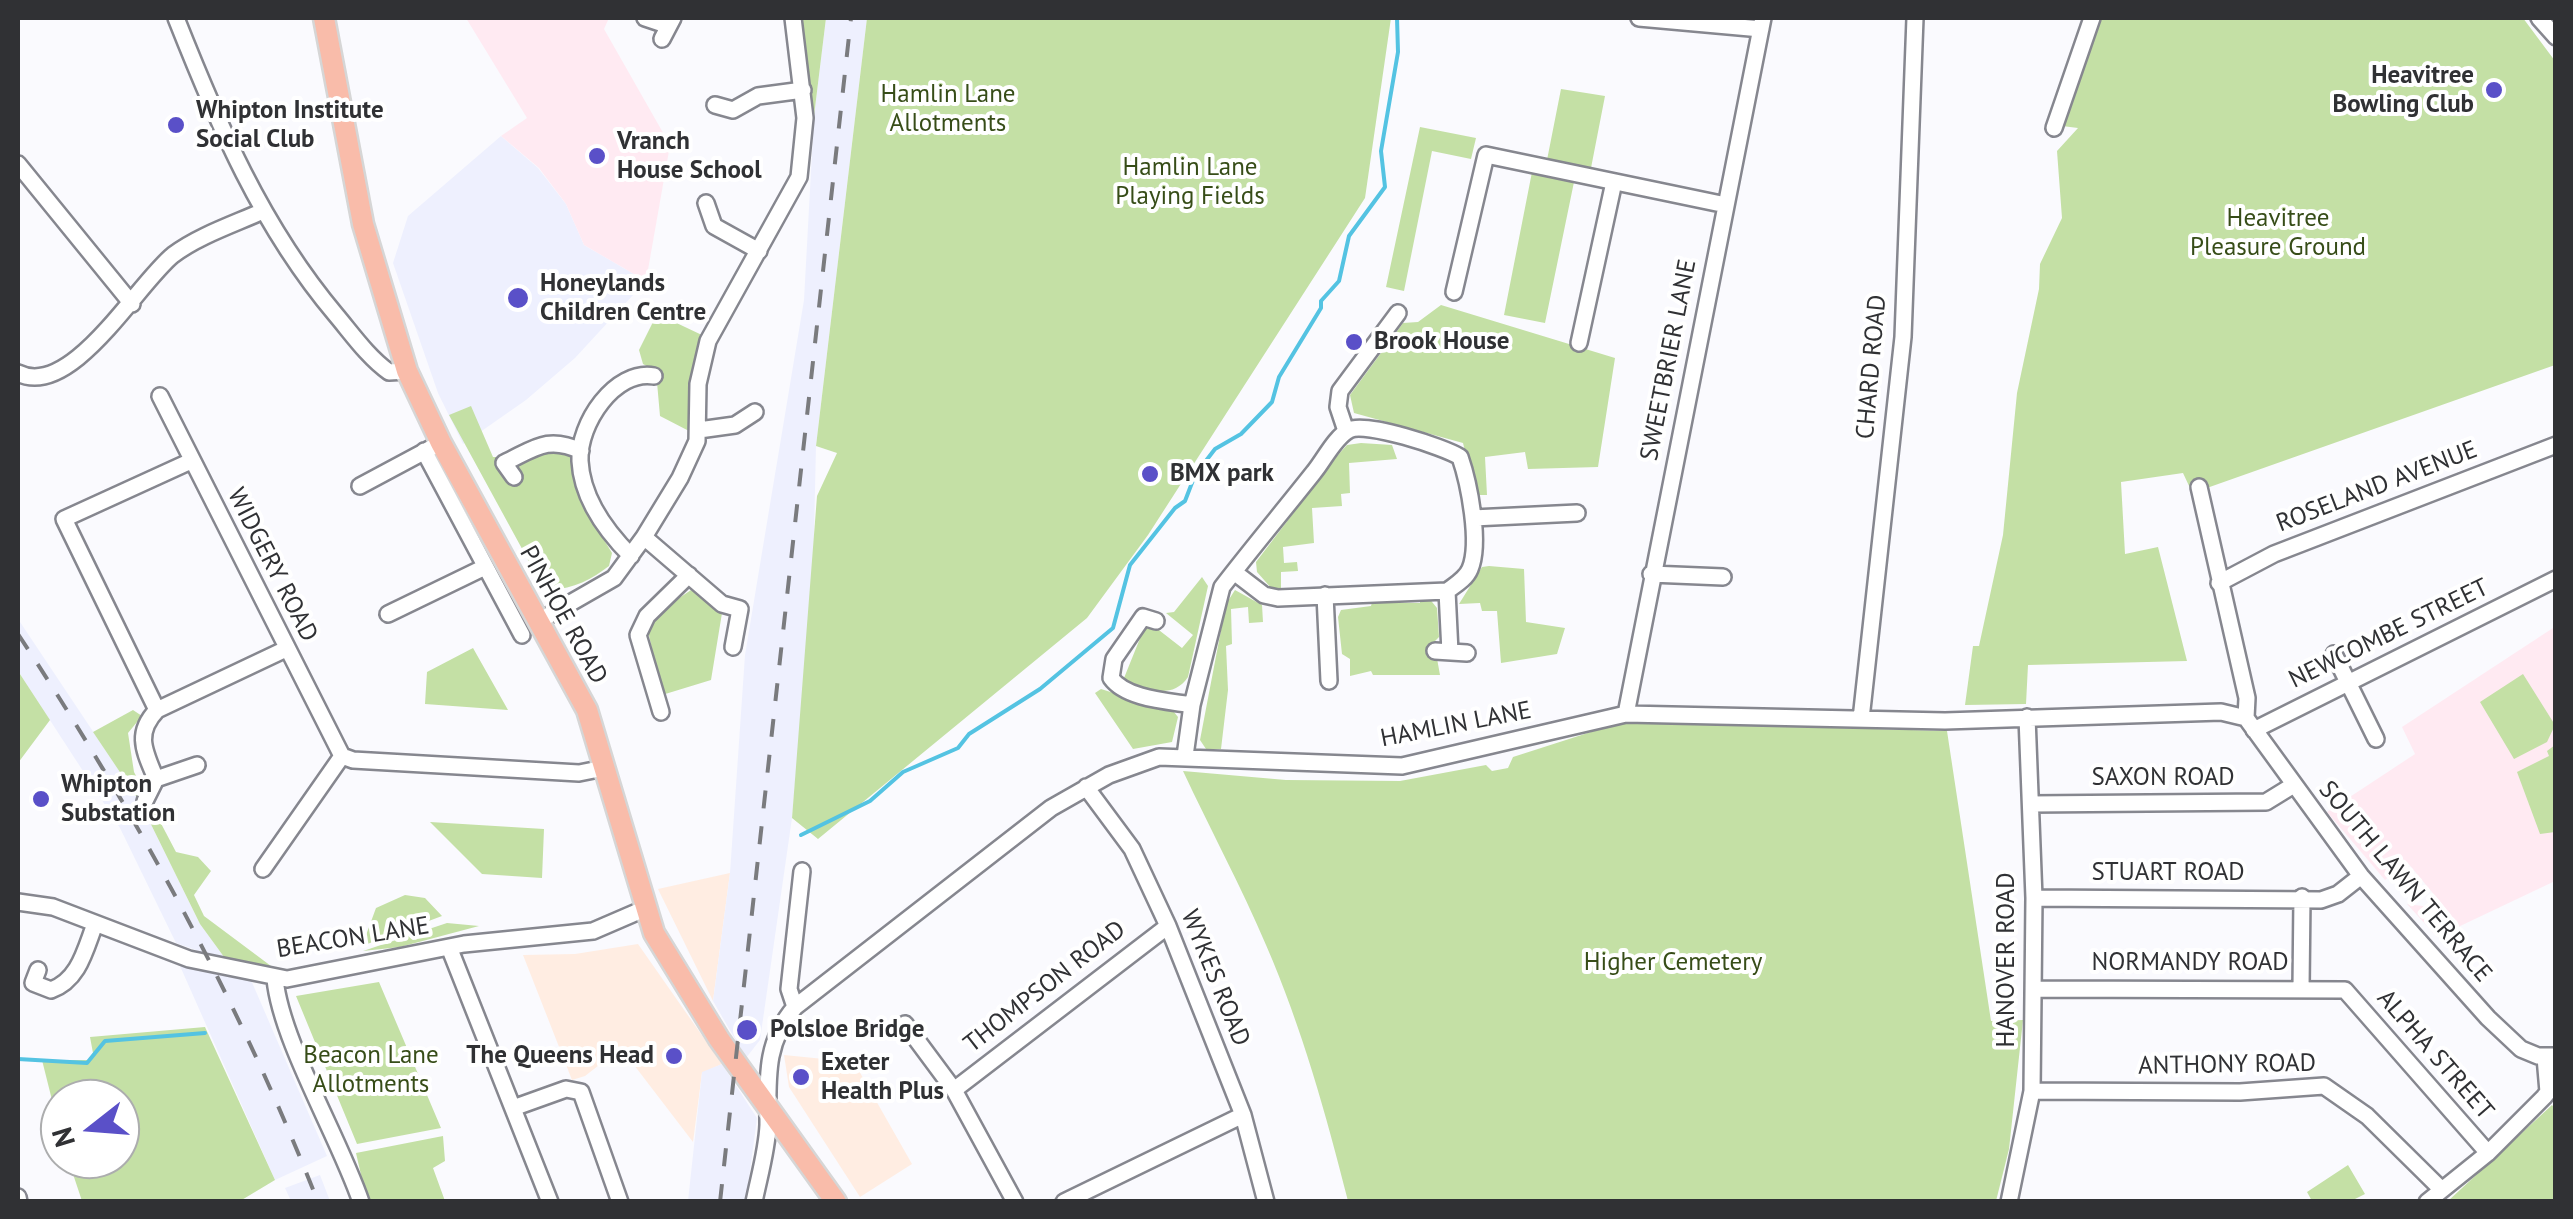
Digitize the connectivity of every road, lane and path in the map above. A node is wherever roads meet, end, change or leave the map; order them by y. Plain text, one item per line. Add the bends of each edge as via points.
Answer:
1 (176, 18) edge
2 (324, 18) edge
3 (645, 18) edge
4 (794, 18) edge
5 (1639, 18) edge
6 (1914, 18) edge
7 (2092, 18) edge
8 (2539, 18) edge
9 (1762, 23) edge
10 (667, 27) edge
11 (2556, 36) edge
12 (803, 90) junction
13 (715, 104) dead end
14 (2054, 128) dead end
15 (18, 164) edge
16 (1614, 182) junction
17 (706, 204) dead end
18 (1726, 205) junction
19 (263, 211) junction
20 (714, 226) junction
21 (702, 241) dead end
22 (760, 251) junction
23 (1454, 292) dead end
24 (132, 304) junction
25 (1398, 314) dead end
26 (1579, 343) dead end
27 (406, 371) junction
28 (18, 373) edge
29 (654, 376) dead end
30 (160, 396) dead end
31 (699, 430) junction
32 (1346, 431) junction
33 (752, 437) dead end
34 (2556, 445) edge
35 (433, 447) junction
36 (580, 450) junction
37 (191, 461) junction
38 (514, 477) dead end
39 (360, 486) dead end
40 (2199, 487) dead end
41 (1576, 513) dead end
42 (1473, 518) junction
43 (644, 536) junction
44 (631, 556) junction
45 (485, 567) junction
46 (1234, 572) junction
47 (1652, 574) junction
48 (689, 575) junction
49 (1722, 577) dead end
50 (2551, 582) edge
51 (2219, 583) junction
52 (1446, 591) junction
53 (1325, 596) junction
54 (388, 614) dead end
55 (1156, 621) dead end
56 (530, 628) junction
57 (733, 647) dead end
58 (286, 649) junction
59 (1451, 652) dead end
60 (2334, 654) dead end
61 (1328, 681) dead end
62 (2348, 683) junction
63 (1192, 706) junction
64 (158, 710) junction
65 (661, 712) dead end
66 (1626, 714) junction
67 (2027, 717) junction
68 (1862, 719) junction
69 (2250, 724) junction
70 (2376, 740) dead end
71 (342, 756) junction
72 (1185, 756) junction
73 (197, 765) dead end
74 (604, 768) junction
75 (156, 779) junction
76 (2292, 786) junction
77 (1086, 788) junction
78 (145, 801) dead end
79 (2031, 804) junction
80 (263, 870) dead end
81 (802, 871) dead end
82 (2361, 876) junction
83 (2302, 897) junction
84 (2034, 898) junction
85 (18, 902) edge
86 (644, 910) junction
87 (95, 924) junction
88 (1168, 926) junction
89 (449, 947) junction
90 (38, 970) dead end
91 (275, 979) junction
92 (2301, 988) junction
93 (2035, 989) junction
94 (2344, 990) joint
95 (795, 1008) junction
96 (905, 1024) dead end
97 (2550, 1057) edge
98 (954, 1090) junction
99 (2032, 1092) junction
100 (2552, 1096) edge
101 (766, 1102) junction
102 (513, 1108) junction
103 (1243, 1114) junction
104 (2488, 1153) junction
105 (2442, 1190) junction
106 (361, 1202) edge
107 (550, 1202) edge
108 (620, 1202) edge
109 (754, 1202) edge
110 (836, 1202) edge
111 (1015, 1202) edge
112 (1064, 1202) edge
113 (1266, 1202) edge
114 (2009, 1202) edge
115 (2426, 1202) edge

1 - 19 street via 233,158
2 - 27 main road, PINHOE ROAD via 356,194
3 - 10 street
4 - 12 street
5 - 9 street
6 - 68 street, CHARD ROAD via 1903,337
7 - 14 street
8 - 11 street
9 - 18 street, SWEETBRIER LANE
12 - 13 street via 758,96 733,116
12 - 22 street via 799,177
15 - 24 street
16 - 18 street
16 - 23 street via 1486,155
16 - 26 street
17 - 20 street
18 - 47 street, SWEETBRIER LANE
19 - 24 street via 175,254
19 - 27 street via 300,272 369,354 389,372
20 - 21 street
20 - 22 street
22 - 31 street via 708,340 698,384
24 - 28 street via 49,378
25 - 32 street via 1340,391
27 - 35 main road, PINHOE ROAD
29 - 36 street via 628,377 612,389
30 - 37 street, WIDGERY ROAD
31 - 33 street via 749,417
31 - 43 street via 680,478
32 - 42 street via 1362,428 1460,457
32 - 46 street
34 - 51 street, ROSELAND AVENUE via 2274,554
35 - 39 street
35 - 45 street
35 - 56 main road, PINHOE ROAD
36 - 38 street via 563,442 530,447 504,462
36 - 44 street via 593,506
37 - 58 street, WIDGERY ROAD
37 - 64 street via 64,519
40 - 51 street
41 - 42 street
42 - 52 street via 1472,564
43 - 44 street
43 - 48 street
44 - 56 street via 595,591
45 - 54 street
45 - 56 street
46 - 53 street via 1264,596
46 - 63 street via 1222,587
47 - 49 street
47 - 66 street, SWEETBRIER LANE
48 - 57 street via 722,604 740,609
48 - 65 street via 647,616 638,635
50 - 62 street, NEWCOMBE STREET
51 - 69 street
52 - 53 street
52 - 59 street
53 - 61 street
55 - 63 street via 1143,617 1114,659 1111,678 1132,692
56 - 74 main road, PINHOE ROAD via 587,710
58 - 64 street
58 - 71 street, WIDGERY ROAD
60 - 62 street
62 - 69 street, NEWCOMBE STREET
62 - 70 street
63 - 72 street
64 - 75 street via 141,742
66 - 68 street, HAMLIN LANE
66 - 72 street, HAMLIN LANE via 1402,766
67 - 68 street, HAMLIN LANE
67 - 69 street, HAMLIN LANE via 2222,712
67 - 79 street, HANOVER ROAD
69 - 76 street, SOUTH LAWN TERRACE
71 - 74 street via 578,773
71 - 80 street
72 - 77 street, HAMLIN LANE via 1142,761
73 - 75 street
74 - 86 main road, PINHOE ROAD
75 - 78 street
76 - 79 street, SAXON ROAD via 2266,802
76 - 82 street, SOUTH LAWN TERRACE
77 - 88 street, WYKES ROAD via 1132,850
77 - 95 street, HAMLIN LANE via 978,862
79 - 84 street, HANOVER ROAD
81 - 95 street via 790,989
82 - 83 street, STUART ROAD via 2328,898
82 - 97 street, SOUTH LAWN TERRACE via 2508,1039
83 - 84 street, STUART ROAD
83 - 92 street
84 - 93 street, HANOVER ROAD
85 - 87 street, BEACON LANE via 54,906
86 - 89 street, BEACON LANE via 593,932
86 - 101 main road, PINHOE ROAD via 719,1040
87 - 90 street via 82,964 60,987 33,984
87 - 91 street, BEACON LANE via 189,959
88 - 98 street, THOMPSON ROAD
88 - 103 street, WYKES ROAD
89 - 91 street, BEACON LANE
89 - 102 street
91 - 106 street
92 - 93 street, NORMANDY ROAD
92 - 94 street, NORMANDY ROAD
93 - 99 street, HANOVER ROAD
94 - 104 street, ALPHA STREET
95 - 101 street, HAMLIN LANE via 771,1046
96 - 98 street
97 - 100 street
98 - 111 street
99 - 105 street, ANTHONY ROAD via 2324,1086 2366,1116
99 - 114 street, HANOVER ROAD
100 - 104 street
101 - 109 street, HAMLIN LANE via 768,1128
101 - 110 main road, PINHOE ROAD
102 - 107 street
102 - 108 street via 566,1090 580,1092
103 - 112 street
103 - 113 street, WYKES ROAD
104 - 105 street
105 - 115 street

